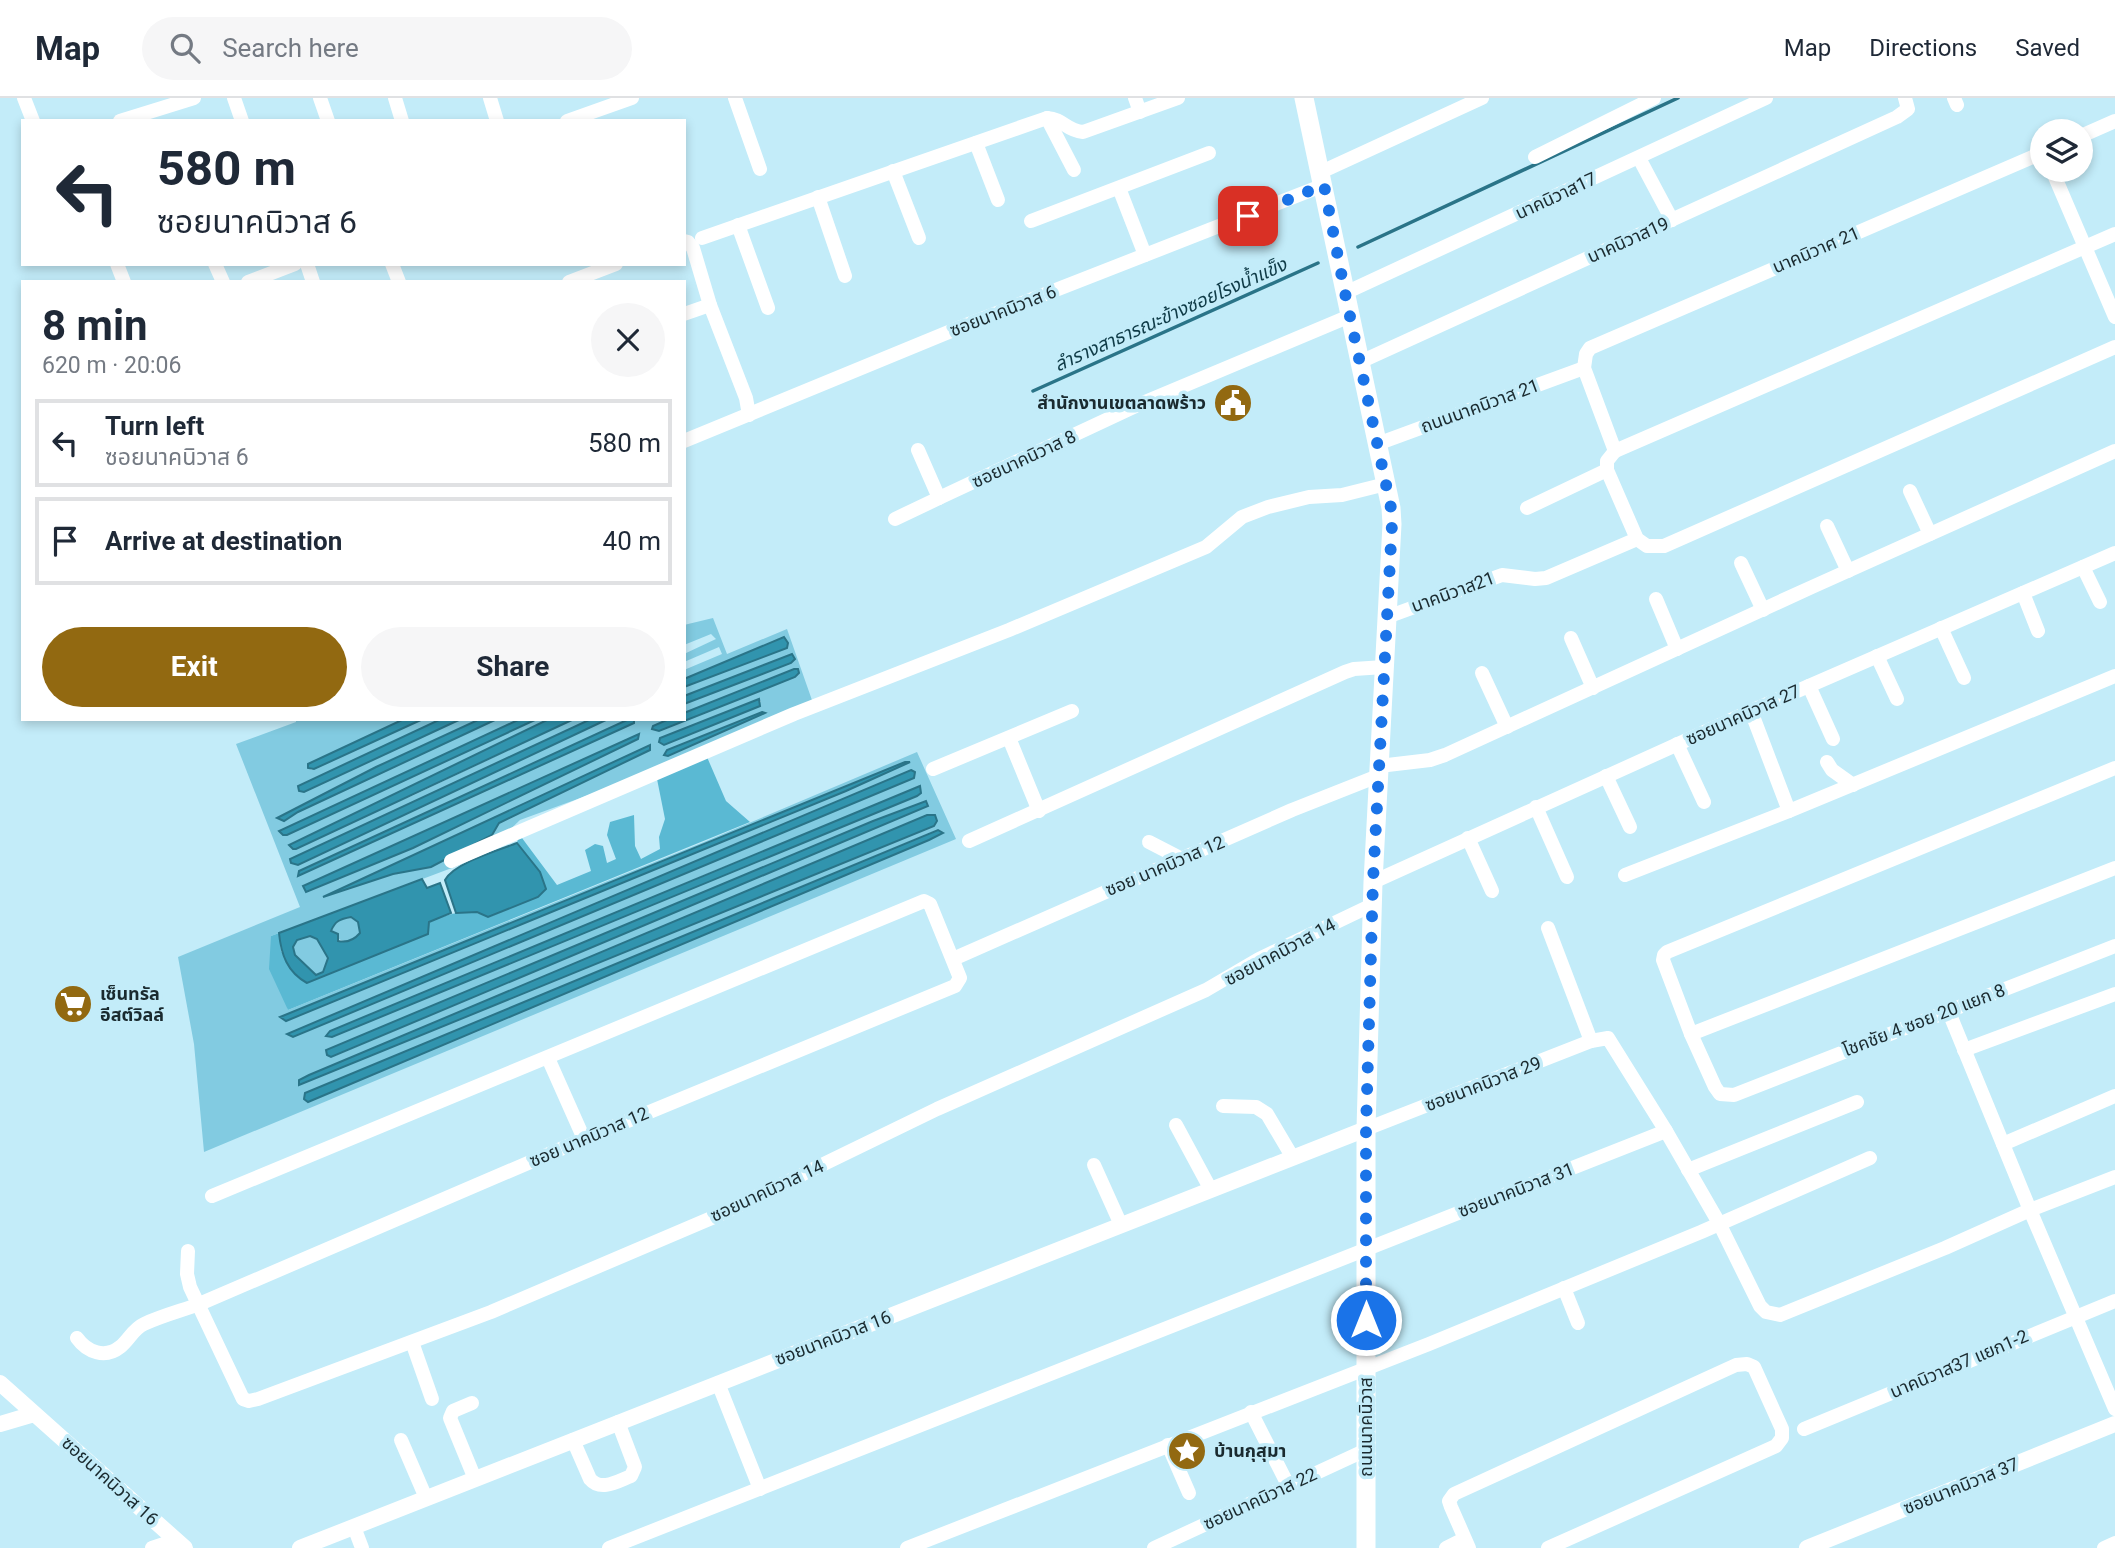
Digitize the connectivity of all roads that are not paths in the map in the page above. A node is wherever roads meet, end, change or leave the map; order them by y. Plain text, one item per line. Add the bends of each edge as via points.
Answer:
1 (24, 98) edge
2 (194, 98) edge
3 (233, 98) edge
4 (320, 98) edge
5 (395, 98) edge
6 (490, 98) edge
7 (632, 98) edge
8 (735, 98) edge
9 (1178, 98) edge
10 (1304, 98) edge
11 (1482, 98) edge
12 (1654, 98) edge
13 (1766, 98) edge
14 (1905, 98) edge
15 (1137, 105) edge
16 (156, 116) edge
17 (1047, 118) junction
18 (32, 119) edge
19 (134, 119) edge
20 (241, 119) edge
21 (327, 119) edge
22 (401, 119) edge
23 (496, 119) edge
24 (574, 119) edge
25 (2115, 121) edge
26 (2093, 131) edge
27 (976, 142) junction
28 (1209, 153) dead end
29 (1535, 157) dead end
30 (1639, 158) junction
31 (2030, 158) edge
32 (760, 169) dead end
33 (1074, 170) dead end
34 (893, 171) junction
35 (1323, 178) junction
36 (2057, 182) edge
37 (1119, 188) junction
38 (818, 197) junction
39 (998, 200) dead end
40 (1672, 220) junction
41 (1031, 221) dead end
42 (738, 225) junction
43 (2115, 234) edge
44 (702, 238) dead end
45 (919, 238) dead end
46 (686, 242) edge
47 (2085, 246) junction
48 (1145, 255) junction
49 (290, 266) edge
50 (611, 266) edge
51 (845, 276) dead end
52 (253, 280) edge
53 (574, 280) edge
54 (1345, 293) junction
55 (710, 305) junction
56 (768, 308) dead end
57 (686, 313) edge
58 (1350, 316) junction
59 (2115, 317) edge
60 (2115, 346) edge
61 (1360, 362) junction
62 (1584, 368) junction
63 (750, 415) junction
64 (686, 440) edge
65 (1377, 444) junction
66 (918, 450) dead end
67 (2115, 451) edge
68 (1615, 452) junction
69 (1607, 470) junction
70 (1386, 484) junction
71 (1910, 491) dead end
72 (939, 498) junction
73 (1527, 508) dead end
74 (895, 519) dead end
75 (1828, 526) dead end
76 (1930, 534) junction
77 (1637, 539) junction
78 (2115, 553) edge
79 (1741, 563) dead end
80 (2083, 567) junction
81 (1848, 570) junction
82 (2023, 593) junction
83 (1656, 599) dead end
84 (2100, 602) dead end
85 (1763, 610) junction
86 (1387, 617) junction
87 (1941, 628) junction
88 (2038, 631) dead end
89 (1570, 638) dead end
90 (1677, 649) junction
91 (1877, 656) junction
92 (1384, 667) junction
93 (1482, 673) dead end
94 (2115, 676) edge
95 (1964, 678) dead end
96 (1809, 686) junction
97 (1592, 688) junction
98 (1897, 699) dead end
99 (1072, 711) dead end
100 (1751, 711) junction
101 (1507, 727) junction
102 (1009, 738) junction
103 (1833, 739) dead end
104 (1677, 744) junction
105 (1827, 762) dead end
106 (2115, 768) edge
107 (933, 769) dead end
108 (1379, 771) junction
109 (1606, 776) junction
110 (1853, 785) junction
111 (1704, 802) dead end
112 (1536, 807) junction
113 (1039, 811) junction
114 (1789, 811) junction
115 (1630, 827) dead end
116 (1468, 838) junction
117 (969, 841) dead end
118 (1149, 842) dead end
119 (1182, 859) junction
120 (451, 861) dead end
121 (2115, 868) edge
122 (1625, 875) dead end
123 (1567, 877) dead end
124 (1373, 881) junction
125 (1492, 891) dead end
126 (1372, 905) junction
127 (1548, 928) dead end
128 (2115, 946) edge
129 (953, 959) junction
130 (2115, 994) edge
131 (1948, 1010) junction
132 (1690, 1034) junction
133 (1596, 1040) junction
134 (1964, 1050) junction
135 (548, 1058) junction
136 (2115, 1096) edge
137 (1857, 1102) dead end
138 (1223, 1107) dead end
139 (1176, 1125) dead end
140 (1366, 1129) junction
141 (1666, 1131) junction
142 (584, 1139) junction
143 (2003, 1144) junction
144 (1293, 1158) junction
145 (1870, 1158) dead end
146 (1094, 1165) dead end
147 (1688, 1170) junction
148 (2115, 1177) edge
149 (1211, 1190) junction
150 (212, 1196) dead end
151 (2030, 1210) junction
152 (1719, 1223) junction
153 (1121, 1225) junction
154 (1366, 1248) junction
155 (188, 1251) dead end
156 (1564, 1288) junction
157 (2115, 1301) edge
158 (197, 1305) junction
159 (2076, 1316) junction
160 (1578, 1323) dead end
161 (77, 1338) dead end
162 (412, 1342) junction
163 (1366, 1367) junction
164 (718, 1382) junction
165 (0, 1383) edge
166 (432, 1399) dead end
167 (472, 1403) dead end
168 (2115, 1409) edge
169 (1251, 1412) junction
170 (34, 1414) junction
171 (618, 1423) junction
172 (0, 1424) edge
173 (2115, 1424) edge
174 (1804, 1429) dead end
175 (401, 1440) dead end
176 (573, 1440) junction
177 (1168, 1445) junction
178 (1366, 1450) junction
179 (475, 1479) junction
180 (1288, 1485) junction
181 (760, 1489) junction
182 (1189, 1493) dead end
183 (426, 1498) junction
184 (354, 1527) junction
185 (1466, 1544) edge
186 (2115, 1544) edge
187 (182, 1546) edge
188 (152, 1548) edge
189 (300, 1548) edge
190 (362, 1548) edge
191 (609, 1548) edge
192 (907, 1548) edge
193 (1154, 1548) edge
194 (1365, 1548) edge
195 (1446, 1548) edge
196 (1548, 1548) edge
197 (1807, 1548) edge
198 (2104, 1548) edge

1 - 18 street
2 - 16 street
3 - 20 street
4 - 21 street
5 - 22 street
6 - 23 street
7 - 24 street
8 - 32 street
9 - 15 street
10 - 35 main road, ถนนนาคนิวาส
11 - 35 street, ซอยนาคนิวาส 6
12 - 29 street
13 - 30 street, นาคนิวาส17
14 - 40 street, นาคนิวาส19 via 1908,109 1897,117
15 - 17 street via 1083,132 1072,131 1057,118
16 - 19 street
17 - 27 street
17 - 33 street
25 - 26 street
27 - 34 street
27 - 39 street
28 - 37 street
30 - 40 street
30 - 54 street, นาคนิวาส17
31 - 62 street, นาคนิวาศ 21 via 1590,348
34 - 38 street
34 - 45 street
35 - 48 street, ซอยนาคนิวาส 6
35 - 54 main road, ถนนนาคนิวาส
36 - 47 street
37 - 41 street
37 - 48 street
38 - 42 street
38 - 51 street
40 - 61 street, นาคนิวาส19
42 - 44 street
42 - 56 street
43 - 47 street
46 - 55 street via 693,247
47 - 59 street
47 - 68 street
48 - 63 street, ซอยนาคนิวาส 6
49 - 52 street
50 - 53 street
54 - 58 main road, ถนนนาคนิวาส
55 - 57 street
55 - 63 street
58 - 61 main road, ถนนนาคนิวาส
58 - 72 street, ซอยนาคนิวาส 8 via 1138,405
60 - 77 street via 1664,546 1654,548
61 - 65 main road, ถนนนาคนิวาส
62 - 65 street, ถนนนาคนิวาส 21
62 - 68 street
63 - 64 street, ซอยนาคนิวาส 6
65 - 70 main road, ถนนนาคนิวาส
66 - 72 street
67 - 76 street, ซอย นาคนิวาส 12
68 - 69 street via 1607,461
69 - 73 street
69 - 77 street
70 - 86 main road, ถนนนาคนิวาส via 1392,524
70 - 120 street via 1342,495 1309,497 1242,517 1206,547
71 - 76 street
72 - 74 street, ซอยนาคนิวาส 8
75 - 81 street
76 - 81 street, ซอย นาคนิวาส 12
77 - 86 street, นาคนิวาส21 via 1546,578 1502,575
78 - 80 street, ซอยนาคนิวาส 27
79 - 85 street
80 - 82 street, ซอยนาคนิวาส 27
80 - 84 street
81 - 85 street, ซอย นาคนิวาส 12
82 - 87 street, ซอยนาคนิวาส 27
82 - 88 street
83 - 90 street
85 - 90 street, ซอย นาคนิวาส 12
86 - 92 main road, ถนนนาคนิวาส
87 - 91 street, ซอยนาคนิวาส 27
87 - 95 street
89 - 97 street
90 - 97 street, ซอย นาคนิวาส 12
91 - 96 street, ซอยนาคนิวาส 27
91 - 98 street
92 - 108 main road, ถนนนาคนิวาส
92 - 113 street via 1345,672
93 - 101 street
94 - 110 street
96 - 100 street, ซอยนาคนิวาส 27
96 - 103 street
97 - 101 street, ซอย นาคนิวาส 12
99 - 102 street
100 - 104 street, ซอยนาคนิวาส 27
100 - 114 street
101 - 108 street, ซอย นาคนิวาส 12 via 1430,760
102 - 107 street
102 - 113 street
104 - 109 street, ซอยนาคนิวาส 27
104 - 111 street
105 - 110 street
106 - 132 street via 1667,952 1665,968
108 - 119 street, ซอย นาคนิวาส 12
108 - 124 main road, ถนนนาคนิวาส
109 - 112 street, ซอยนาคนิวาส 27
109 - 115 street
110 - 114 street
112 - 116 street, ซอยนาคนิวาส 27
112 - 123 street
113 - 117 street
114 - 122 street
116 - 124 street, ซอยนาคนิวาส 27
116 - 125 street
118 - 119 street
119 - 129 street, ซอย นาคนิวาส 12
121 - 132 street
124 - 126 main road, ถนนนาคนิวาส
126 - 140 main road, ถนนนาคนิวาส
126 - 162 street, ซอยนาคนิวาส 14 via 1206,990 937,1109 721,1214
127 - 133 street
128 - 131 street, โชคชัย 4 ซอย 20 แยก 8
129 - 135 street, ซอย นาคนิวาส 12 via 930,904 924,901
129 - 142 street, ซอย นาคนิวาส 12 via 960,978 955,986
130 - 134 street
131 - 132 street, โชคชัย 4 ซอย 20 แยก 8 via 1734,1095 1720,1094
131 - 134 street
133 - 140 street, ซอยนาคนิวาส 29
133 - 141 street via 1612,1041
134 - 143 street
135 - 142 street
135 - 150 street
136 - 143 street
137 - 147 street
138 - 144 street via 1256,1107 1267,1114
139 - 149 street
140 - 144 street, ซอยนาคนิวาส 16
140 - 154 main road, ถนนนาคนิวาส
141 - 147 street
141 - 154 street, ซอยนาคนิวาส 31
142 - 158 street, ซอย นาคนิวาส 12
143 - 151 street
144 - 149 street, ซอยนาคนิวาส 16
145 - 152 street
146 - 153 street
147 - 152 street
148 - 151 street
149 - 153 street, ซอยนาคนิวาส 16
151 - 152 street via 1780,1315 1760,1306
151 - 159 street
152 - 156 street
153 - 164 street, ซอยนาคนิวาส 16
154 - 163 main road, ถนนนาคนิวาส
154 - 181 street, ซอยนาคนิวาส 31
155 - 158 street via 187,1274
156 - 160 street
156 - 163 street
157 - 159 street, นาคนิวาส37 แยก1-2
158 - 161 street, ซอย นาคนิวาส 12 via 141,1325 121,1347 111,1351 90,1351
158 - 162 street, ซอยนาคนิวาส 14 via 243,1399 249,1401
159 - 168 street
159 - 174 street, นาคนิวาส37 แยก1-2
162 - 166 street
163 - 169 street
163 - 178 main road, ถนนนาคนิวาส
164 - 171 street, ซอยนาคนิวาส 16
164 - 181 street
165 - 170 street, ซอยนาคนิวาส 16
167 - 179 street via 453,1411 450,1418
169 - 177 street
169 - 180 street
170 - 172 street
170 - 187 street, ซอยนาคนิวาส 16
171 - 176 street, ซอยนาคนิวาส 16
171 - 176 street via 635,1466 631,1476 594,1485
173 - 197 street, ซอยนาคนิวาส 37
175 - 183 street
176 - 179 street, ซอยนาคนิวาส 16
177 - 182 street
177 - 192 street
178 - 180 street, ซอยนาคนิวาส 22
178 - 194 main road, ถนนนาคนิวาส
179 - 183 street, ซอยนาคนิวาส 16
180 - 193 street, ซอยนาคนิวาส 22
181 - 191 street, ซอยนาคนิวาส 31
183 - 184 street, ซอยนาคนิวาส 16
184 - 189 street, ซอยนาคนิวาส 16
184 - 190 street
185 - 195 street
185 - 196 street via 1449,1502 1454,1494 1736,1365 1754,1367 1782,1429 1776,1446
186 - 198 street
187 - 188 street

